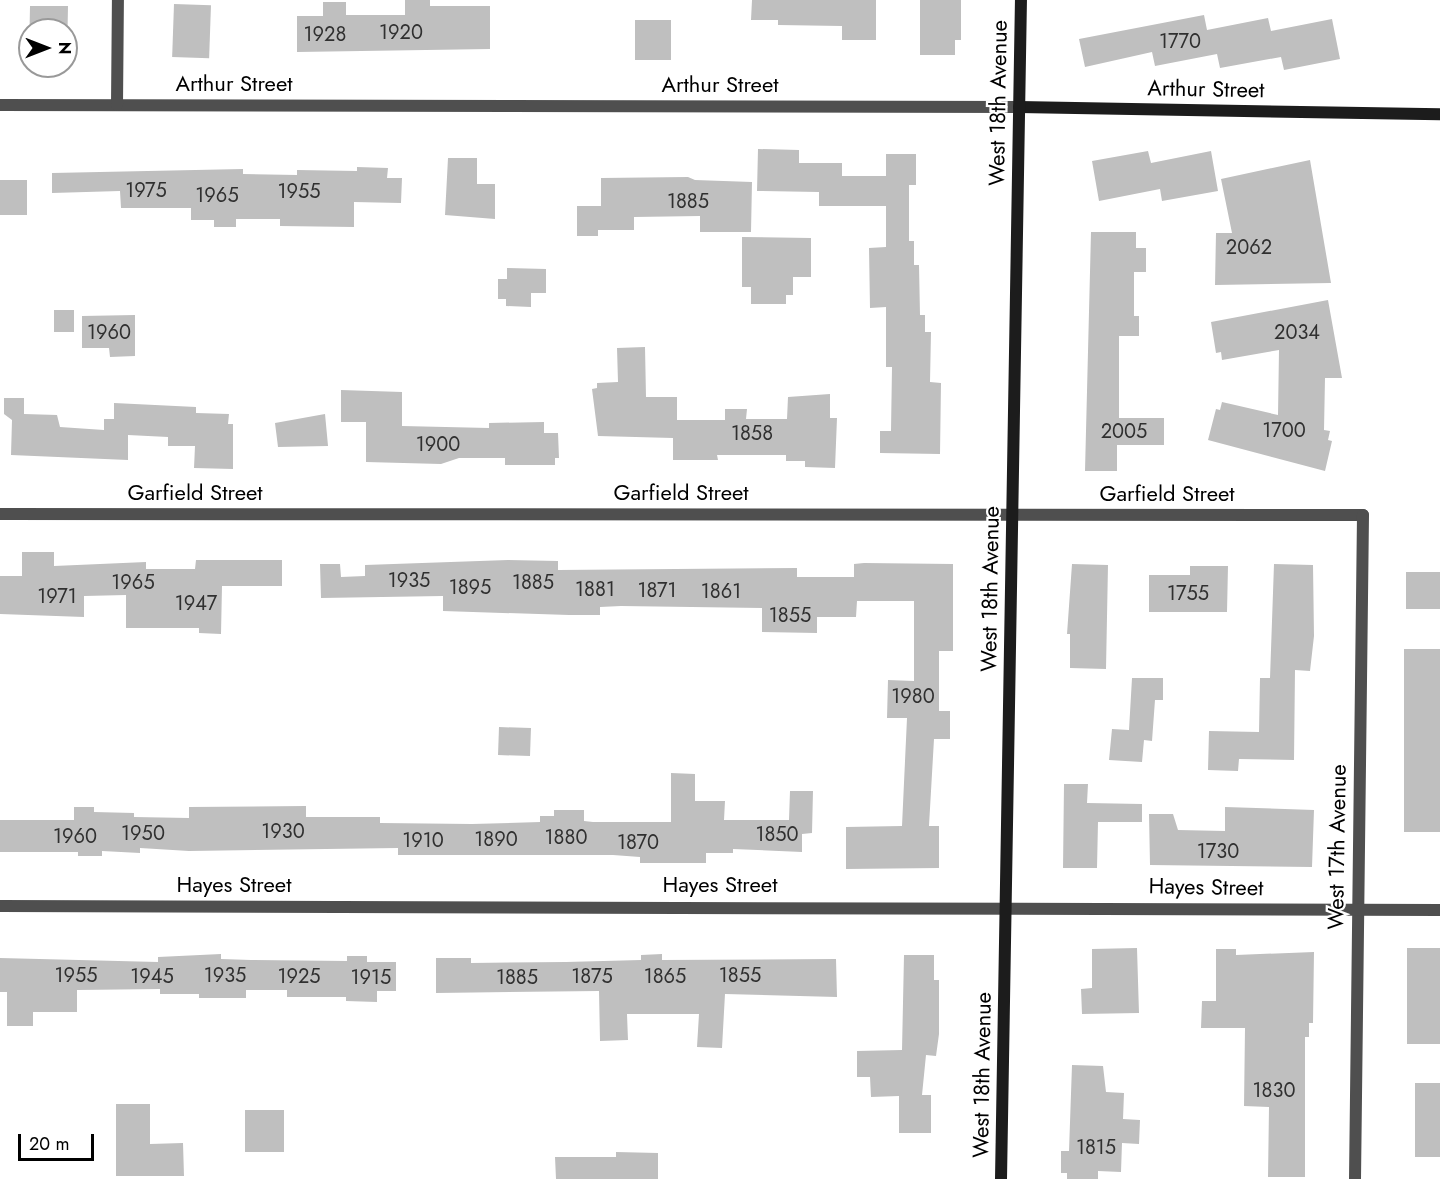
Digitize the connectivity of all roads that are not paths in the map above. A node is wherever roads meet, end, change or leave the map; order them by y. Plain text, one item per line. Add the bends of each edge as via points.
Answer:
1 (118, 0) edge
2 (1021, 0) edge
3 (0, 105) edge
4 (117, 105) junction
5 (1019, 107) junction
6 (1440, 114) edge
7 (0, 514) edge
8 (1012, 515) junction
9 (1363, 515) joint
10 (0, 906) edge
11 (1006, 906) junction
12 (1357, 909) junction
13 (1440, 910) edge
14 (1001, 1179) edge
15 (1355, 1179) edge

1 - 4 street
2 - 5 main road, West 18th Avenue
3 - 4 street, Arthur Street
4 - 5 street, Arthur Street
5 - 6 main road, Arthur Street
5 - 8 main road, West 18th Avenue
7 - 8 street, Garfield Street
8 - 9 street, Garfield Street
8 - 11 main road, West 18th Avenue
9 - 12 street, West 17th Avenue
10 - 11 street, Hayes Street
11 - 12 street, Hayes Street
11 - 14 main road, West 18th Avenue
12 - 13 street, Hayes Street
12 - 15 street, West 17th Avenue

